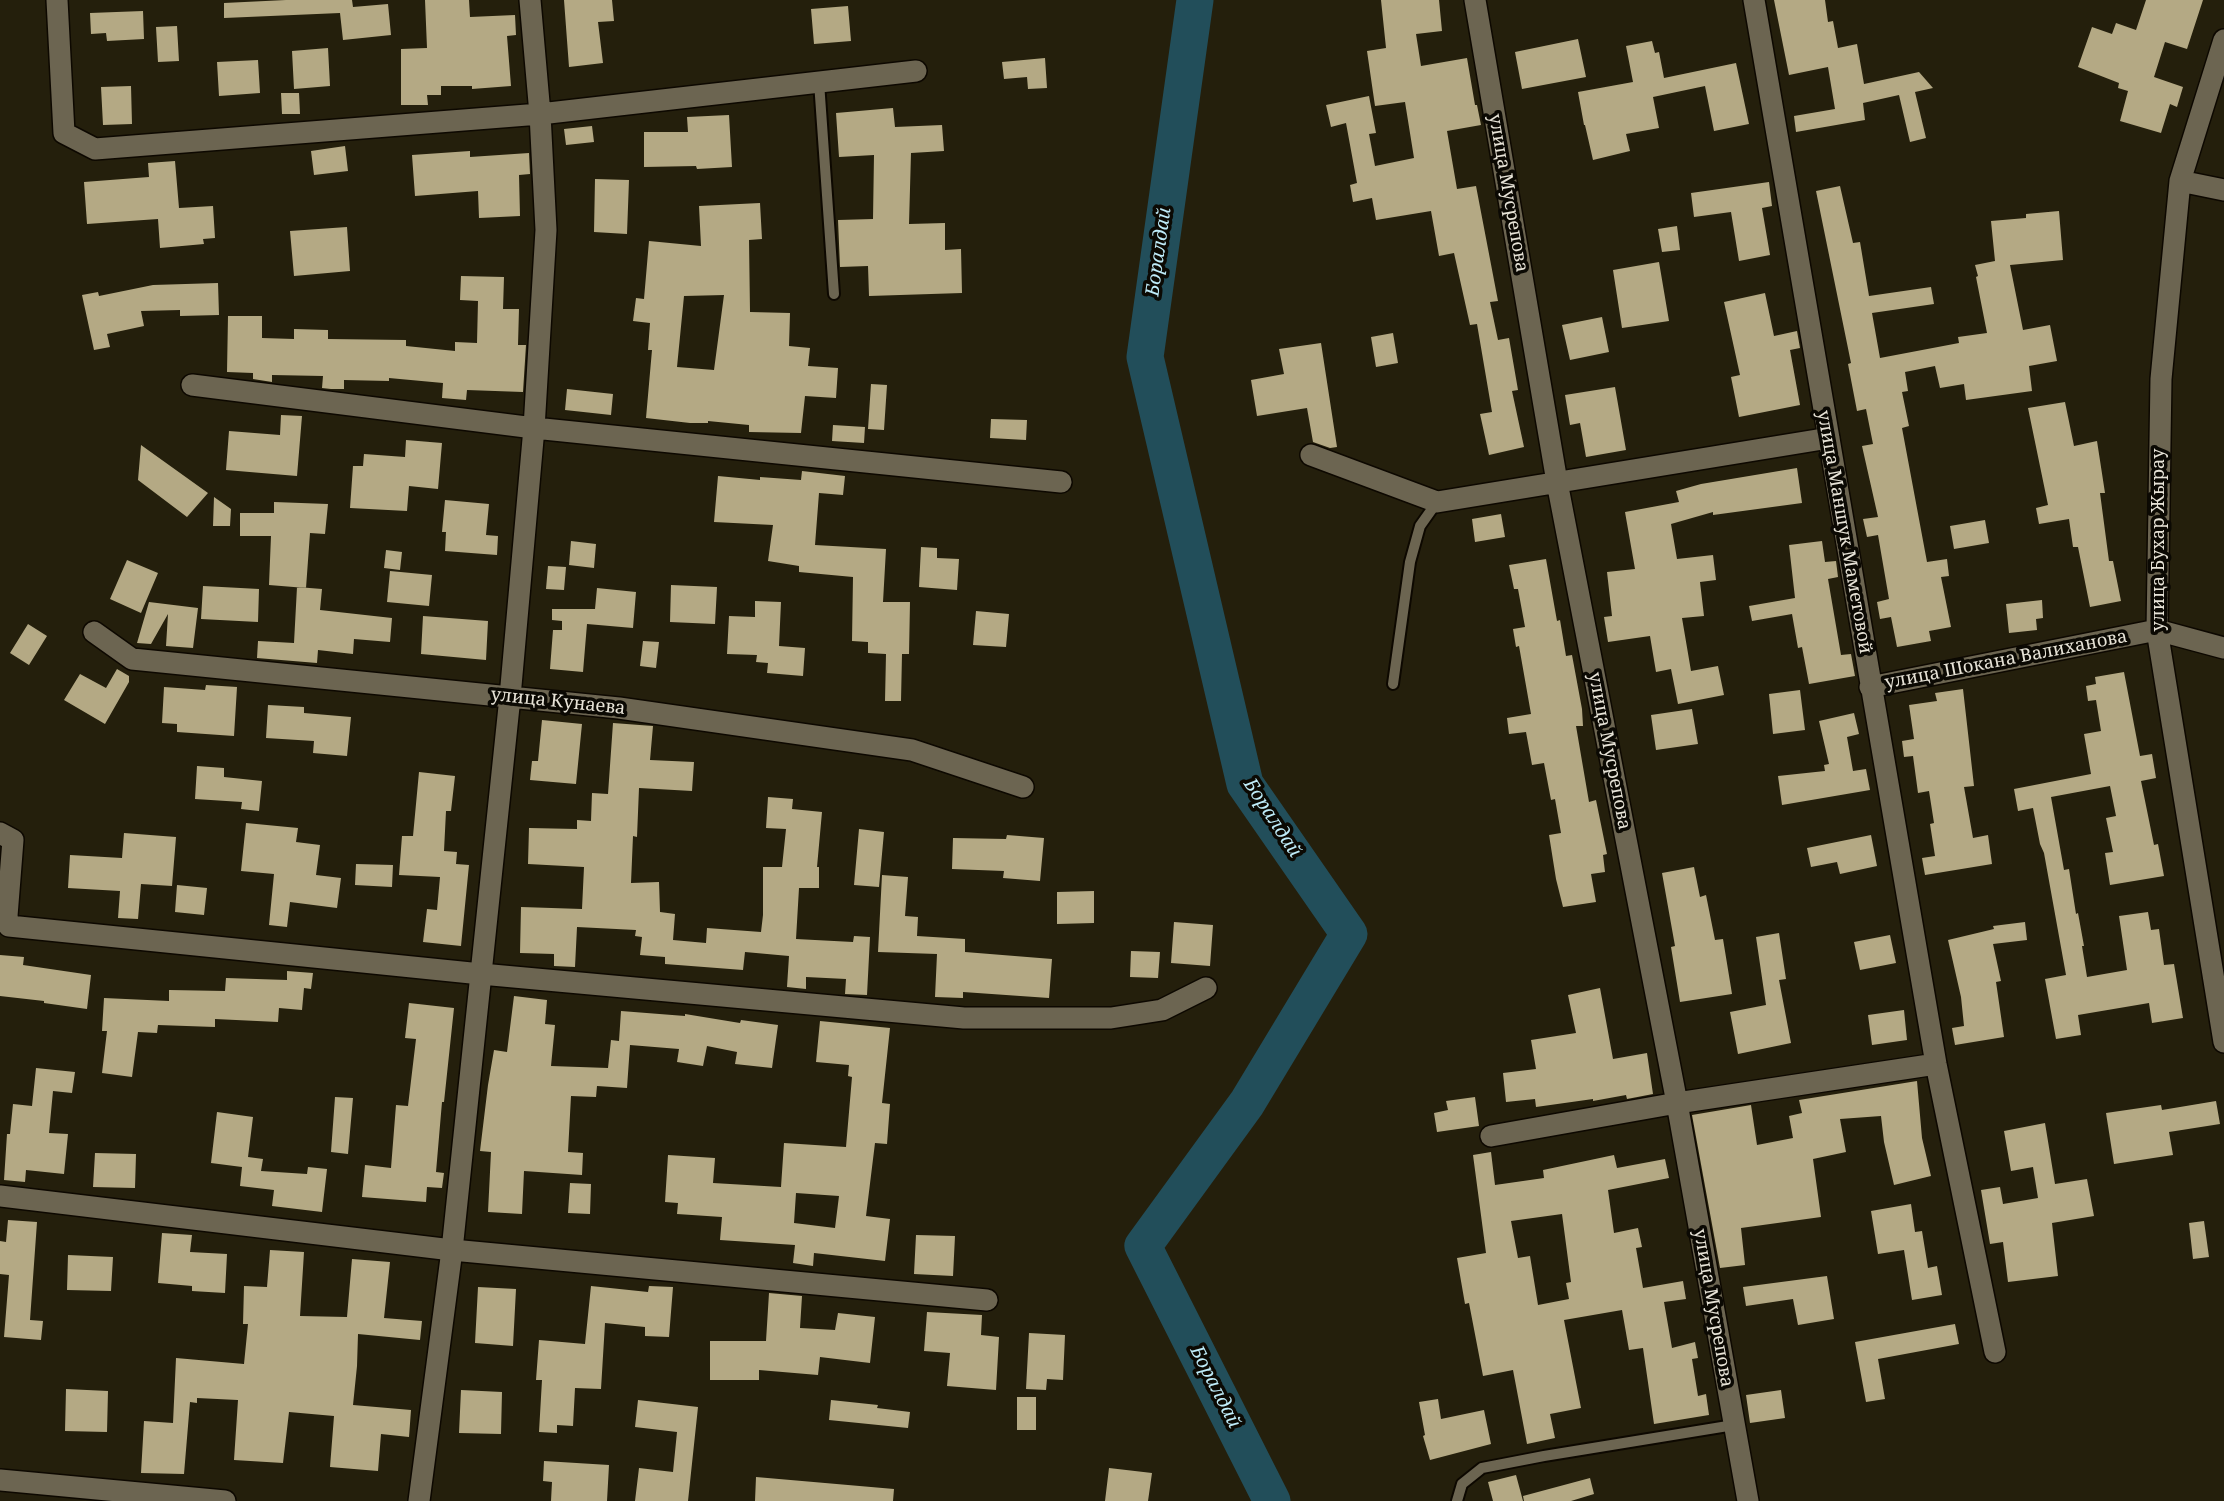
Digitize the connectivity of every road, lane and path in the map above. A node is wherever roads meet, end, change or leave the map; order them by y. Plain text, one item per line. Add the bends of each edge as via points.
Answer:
1 (57, 0) edge
2 (530, 0) edge
3 (1475, 0) edge
4 (1754, 0) edge
5 (2224, 40) edge
6 (916, 71) dead end
7 (819, 82) junction
8 (540, 114) junction
9 (2180, 181) junction
10 (2224, 190) edge
11 (834, 295) dead end
12 (192, 385) dead end
13 (534, 428) junction
14 (1829, 438) junction
15 (1311, 455) dead end
16 (1061, 482) dead end
17 (1557, 482) junction
18 (1437, 502) junction
19 (2157, 630) junction
20 (94, 632) dead end
21 (2224, 648) edge
22 (1393, 684) dead end
23 (1870, 687) junction
24 (510, 697) junction
25 (1023, 787) dead end
26 (0, 833) edge
27 (481, 974) junction
28 (1206, 988) dead end
29 (2224, 1042) edge
30 (1936, 1064) junction
31 (1677, 1103) junction
32 (1491, 1136) dead end
33 (0, 1196) edge
34 (452, 1250) junction
35 (987, 1300) dead end
36 (1995, 1352) dead end
37 (1734, 1425) junction
38 (0, 1480) edge
39 (225, 1501) edge
40 (419, 1501) edge
41 (1457, 1501) edge
42 (1748, 1501) edge

1 - 8 street via 64,133 95,149
2 - 8 street
3 - 17 street, улица Мусрепова
4 - 14 street, улица Маншук Маметовой
5 - 9 street, улица Бухар Жырау
6 - 7 street
7 - 8 street
7 - 11 lane
8 - 13 street via 545,230
9 - 10 street
9 - 19 street, улица Бухар Жырау via 2161,379
12 - 13 street
13 - 16 street
13 - 24 street
14 - 17 street
14 - 23 street, улица Маншук Маметовой
15 - 18 street
17 - 18 street
17 - 31 street, улица Мусрепова
18 - 22 lane via 1420,526 1410,562
19 - 21 street, улица Шокана Валиханова
19 - 23 street, улица Шокана Валиханова
19 - 29 street, улица Бухар Жырау
20 - 24 street, улица Кунаева via 132,660
23 - 30 street, улица Маншук Маметовой
24 - 25 street, улица Кунаева via 912,750
24 - 27 street
26 - 27 street via 13,840 9,926
27 - 28 street via 964,1018 1111,1017 1162,1010
27 - 34 street
30 - 31 street
30 - 36 street, улица Маншук Маметовой
31 - 32 street
31 - 37 street, улица Мусрепова
33 - 34 street
34 - 35 street
34 - 40 street
37 - 41 lane via 1482,1468 1462,1484
37 - 42 street, улица Мусрепова
38 - 39 street

